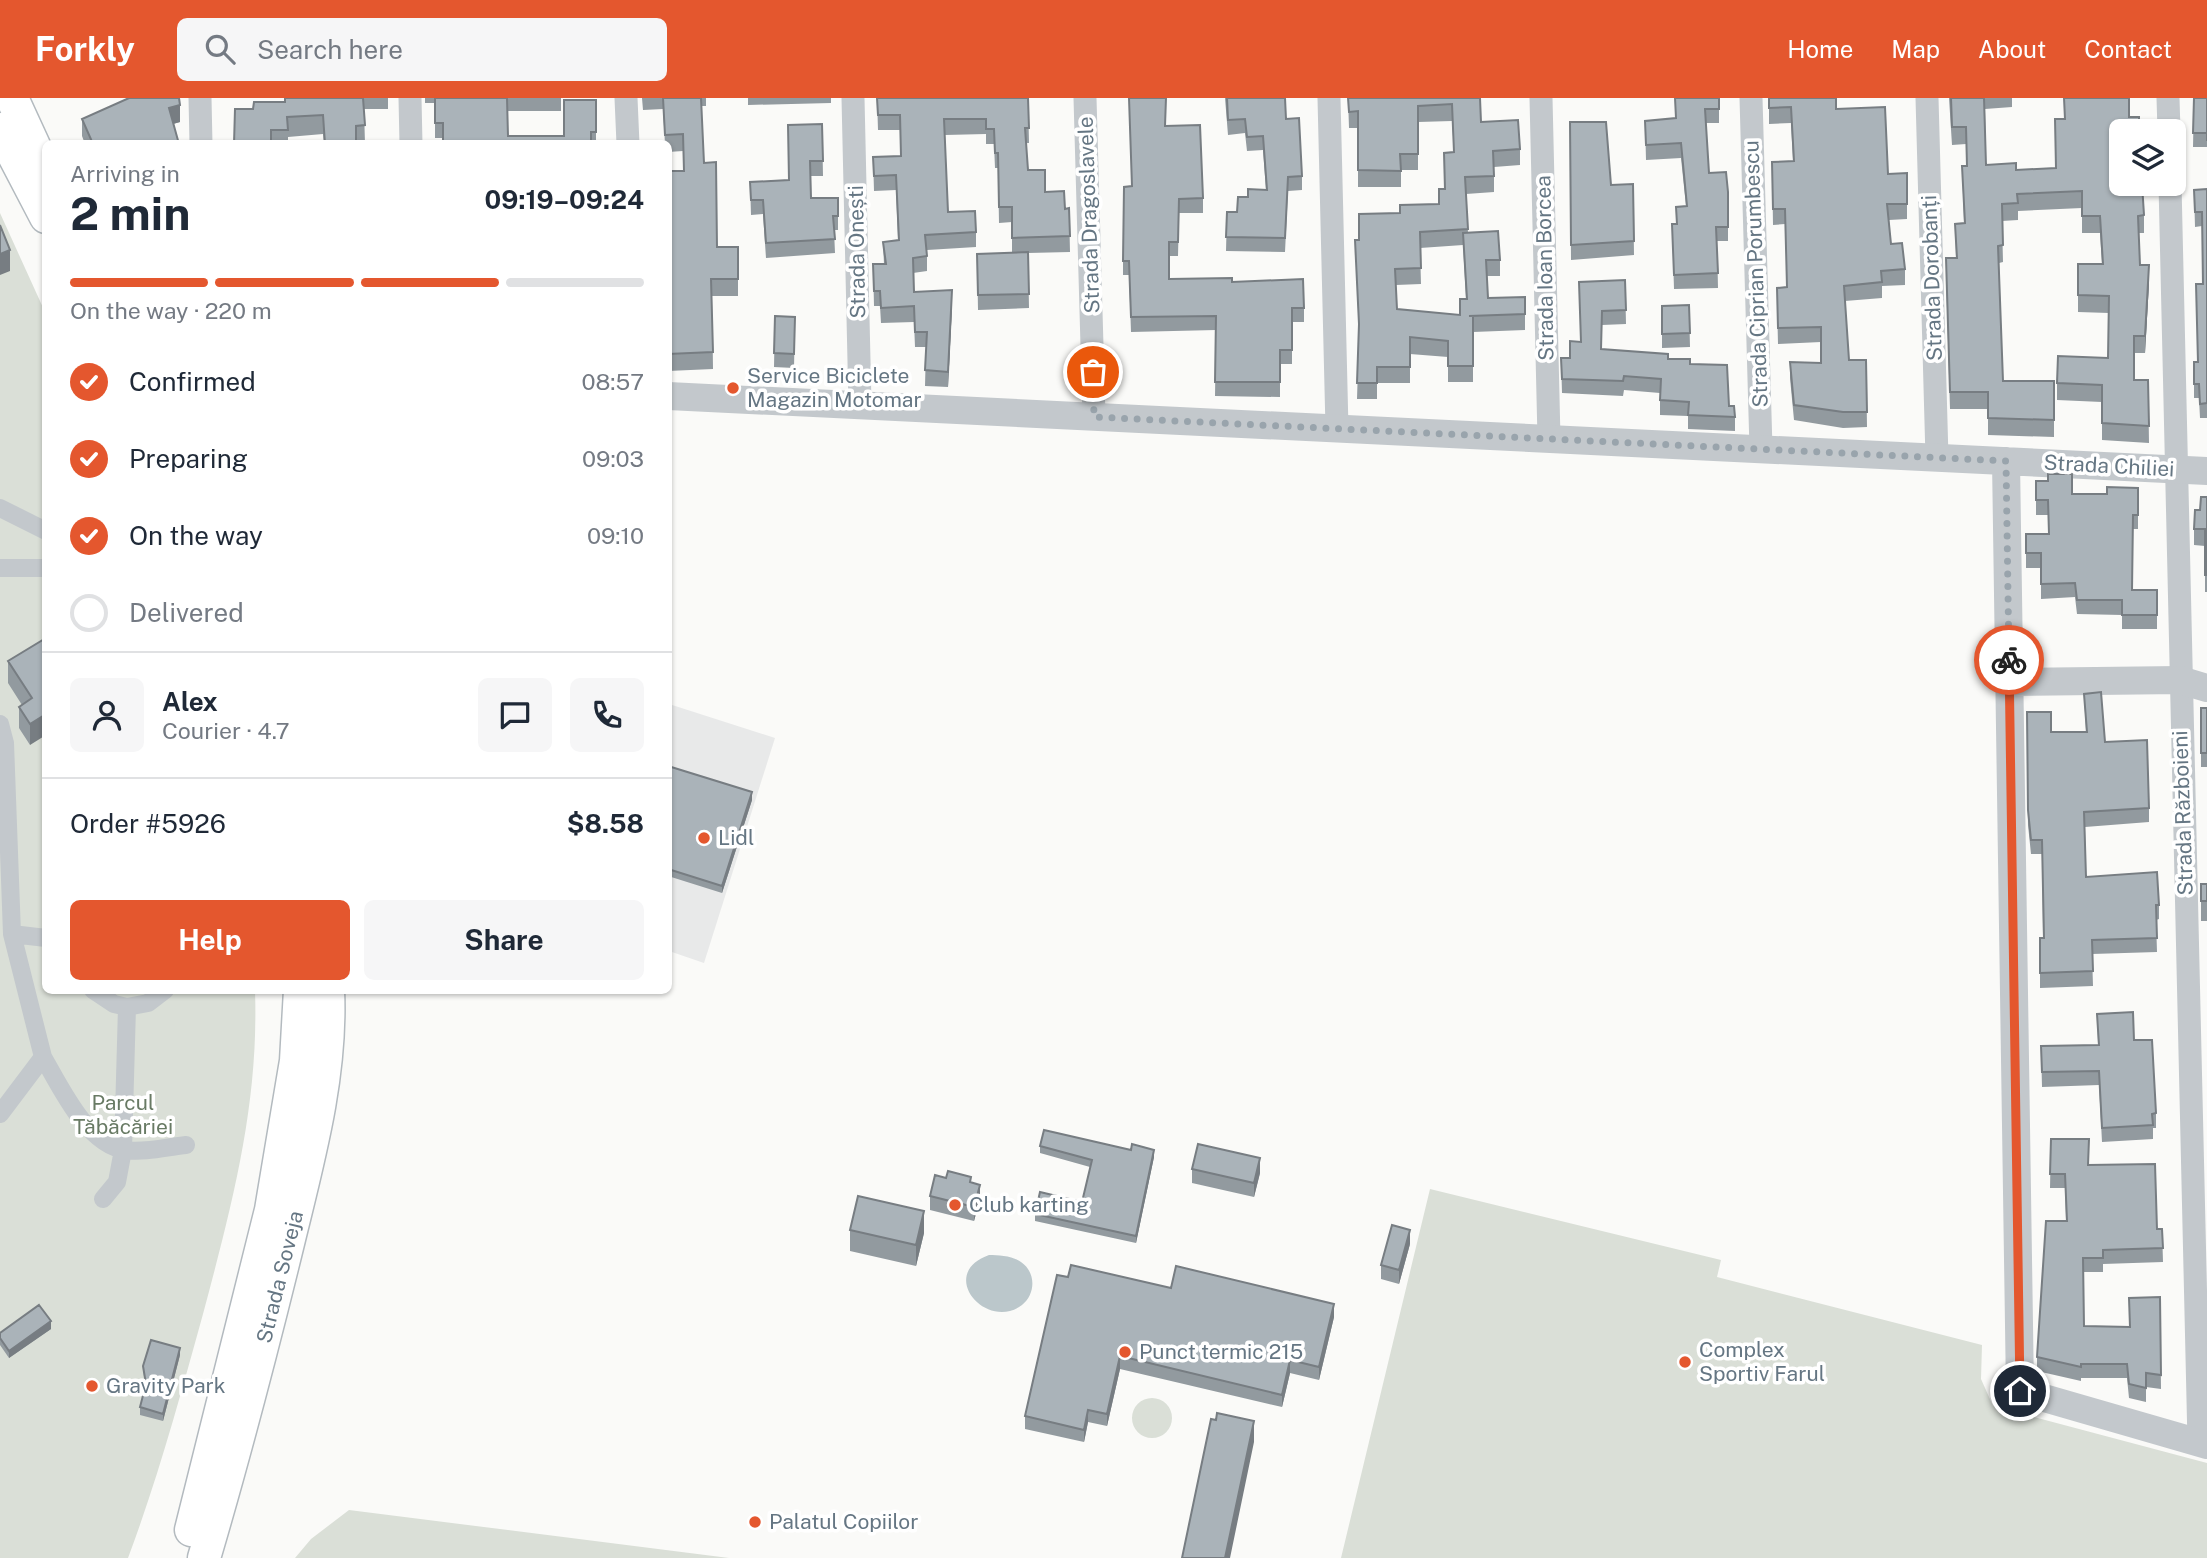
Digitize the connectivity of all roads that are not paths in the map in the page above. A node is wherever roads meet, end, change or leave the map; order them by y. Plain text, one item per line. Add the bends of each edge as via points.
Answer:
1 (12, 98) edge
2 (200, 98) edge
3 (410, 98) edge
4 (626, 98) edge
5 (853, 98) edge
6 (1085, 98) edge
7 (1329, 98) edge
8 (1541, 98) edge
9 (1751, 98) edge
10 (1927, 98) edge
11 (2168, 98) edge
12 (2169, 119) edge
13 (0, 130) edge
14 (201, 140) edge
15 (411, 140) edge
16 (628, 140) edge
17 (42, 163) edge
18 (2170, 196) edge
19 (42, 209) edge
20 (672, 396) edge
21 (860, 405) junction
22 (1094, 417) junction
23 (1337, 429) junction
24 (1549, 439) junction
25 (1761, 449) junction
26 (1937, 458) junction
27 (2006, 461) junction
28 (2177, 470) junction
29 (2207, 471) edge
30 (0, 508) edge
31 (42, 529) edge
32 (0, 568) edge
33 (42, 568) edge
34 (2179, 680) junction
35 (2010, 682) junction
36 (2207, 688) edge
37 (0, 724) edge
38 (12, 934) junction
39 (42, 938) edge
40 (99, 994) edge
41 (160, 994) edge
42 (300, 994) edge
43 (328, 994) edge
44 (127, 1007) junction
45 (43, 1057) junction
46 (0, 1114) edge
47 (186, 1145) dead end
48 (123, 1150) junction
49 (103, 1199) dead end
50 (2203, 1444) edge
51 (184, 1558) edge
52 (204, 1558) edge

1 - 17 main road
2 - 14 street
3 - 15 street
4 - 16 street
5 - 21 street, Strada Onești
6 - 22 street, Strada Dragoslavele
7 - 23 street
8 - 24 street, Strada Ioan Borcea
9 - 25 street, Strada Ciprian Porumbescu
10 - 26 street, Strada Dorobanți
11 - 12 street
13 - 19 main road
18 - 28 street, Strada Războieni
20 - 21 street, Strada Chiliei
21 - 22 street, Strada Chiliei
22 - 23 street, Strada Chiliei
23 - 24 street, Strada Chiliei
24 - 25 street, Strada Chiliei
25 - 26 street, Strada Chiliei
26 - 27 street, Strada Chiliei
27 - 28 street, Strada Chiliei
27 - 35 street
28 - 29 street, Strada Chiliei
28 - 34 street, Strada Războieni
30 - 31 street
32 - 33 street
34 - 35 street
34 - 36 street
34 - 50 street, Strada Războieni
35 - 50 street via 2020,1391
37 - 38 street via 5,743
38 - 39 street
38 - 45 street
40 - 44 street
41 - 44 street via 148,1003
42 - 51 main road, Strada Soveja via 296,1061 271,1210
43 - 52 main road, Strada Soveja via 330,1023 314,1136 247,1413
44 - 48 street
45 - 46 street
45 - 48 street via 75,1112 97,1135
47 - 48 street
48 - 49 street via 117,1182

